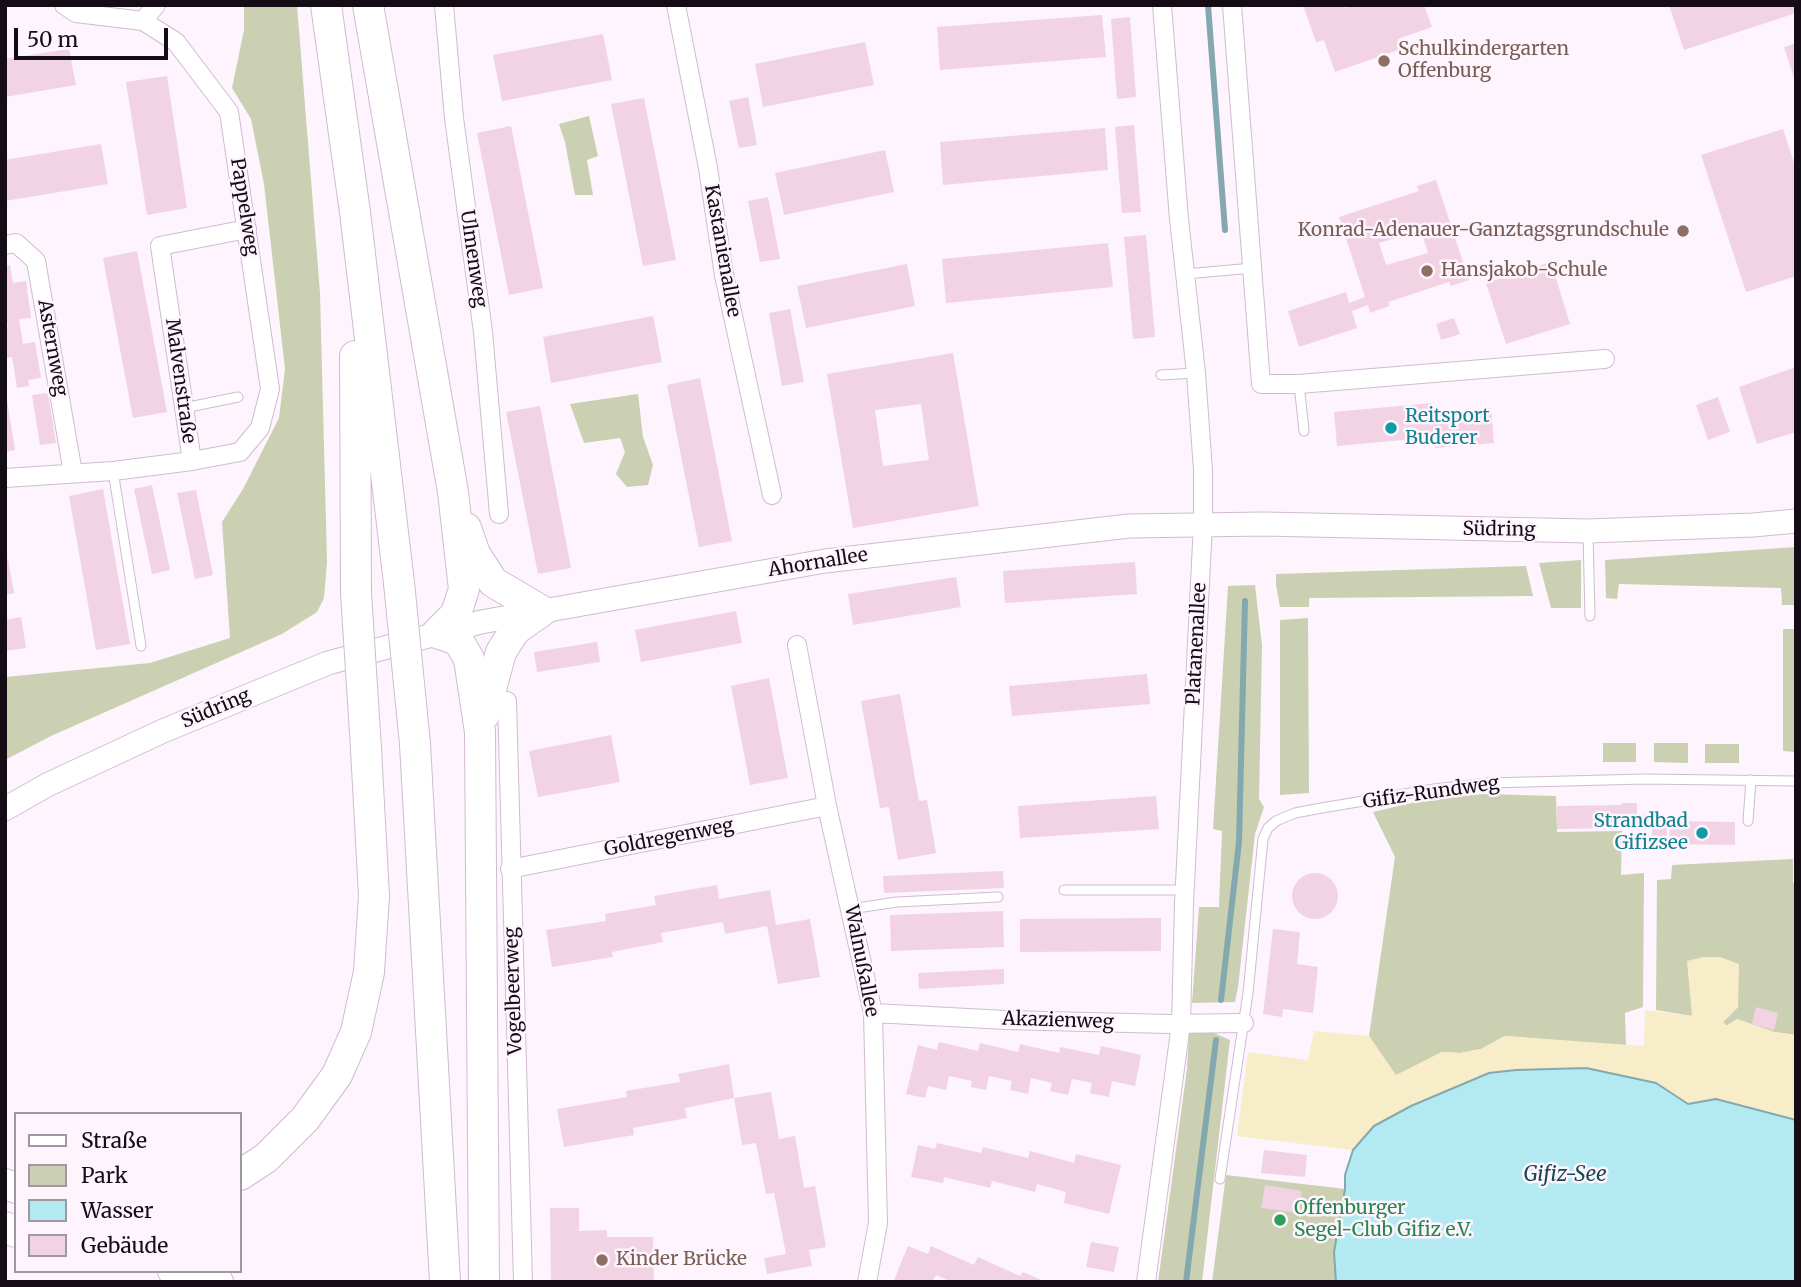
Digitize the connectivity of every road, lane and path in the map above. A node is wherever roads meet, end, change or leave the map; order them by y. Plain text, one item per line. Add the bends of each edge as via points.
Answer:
1 (64, 5) edge
2 (156, 5) edge
3 (326, 5) edge
4 (368, 5) edge
5 (444, 5) edge
6 (676, 5) edge
7 (1163, 5) edge
8 (1231, 5) edge
9 (142, 21) junction
10 (355, 212) junction
11 (247, 229) junction
12 (5, 245) edge
13 (1252, 268) junction
14 (1185, 274) junction
15 (1605, 359) dead end
16 (1196, 373) junction
17 (1161, 375) dead end
18 (1299, 384) junction
19 (238, 397) dead end
20 (184, 408) junction
21 (1304, 431) dead end
22 (192, 461) junction
23 (113, 471) junction
24 (74, 473) junction
25 (5, 478) edge
26 (453, 492) junction
27 (772, 495) dead end
28 (499, 514) dead end
29 (1796, 522) edge
30 (1203, 523) junction
31 (1588, 531) junction
32 (542, 611) junction
33 (1590, 616) dead end
34 (437, 633) junction
35 (797, 645) dead end
36 (141, 646) dead end
37 (507, 701) dead end
38 (480, 732) junction
39 (1751, 780) junction
40 (1796, 781) edge
41 (827, 806) junction
42 (5, 809) edge
43 (1748, 821) dead end
44 (510, 869) junction
45 (1065, 890) dead end
46 (1185, 890) junction
47 (998, 897) dead end
48 (850, 909) junction
49 (873, 1013) junction
50 (1244, 1023) junction
51 (1181, 1024) junction
52 (242, 1174) edge
53 (1220, 1179) dead end
54 (181, 1273) edge
55 (218, 1282) edge
56 (445, 1282) edge
57 (484, 1282) edge
58 (523, 1282) edge
59 (867, 1282) edge
60 (1146, 1282) edge

1 - 9 street, Pappelweg via 76,13
2 - 9 street
3 - 10 highway
4 - 26 highway
5 - 28 street, Ulmenweg via 483,332
6 - 27 street, Kastanienallee via 724,275
7 - 14 street, Platanenallee
8 - 13 street
9 - 11 street, Pappelweg via 176,42 229,112
10 - 52 highway, bridge via 356,593 374,896 369,972 356,1032 337,1074 305,1119 266,1158
10 - 56 highway, bridge via 415,744
11 - 20 street, Malvenstraße via 160,246
11 - 22 street, Pappelweg via 270,389 260,428 240,452
12 - 24 street, Asternweg via 16,243 36,261
13 - 14 lane
13 - 18 street via 1261,384
14 - 16 street, Platanenallee
15 - 18 street
16 - 17 lane
16 - 30 street, Platanenallee
18 - 21 lane
19 - 20 lane
20 - 22 street, Malvenstraße
22 - 23 street, Malvenstraße
23 - 24 street, Malvenstraße
23 - 36 lane
24 - 25 street, Malvenstraße
26 - 32 highway via 475,554 493,582
26 - 34 highway via 464,589 456,614
29 - 31 street, Südring
30 - 31 street, Südring
30 - 32 street, Ahornallee via 1114,526 825,561
30 - 46 street, Platanenallee
31 - 33 lane
32 - 34 street, Ahornallee
32 - 38 highway via 515,630 501,652
34 - 38 highway via 458,640 469,659
34 - 42 street, Südring via 328,663 152,737
35 - 41 street, Walnußallee
37 - 44 street, Vogelbeerweg
38 - 57 highway
39 - 40 lane, Gifiz-Rundweg
39 - 43 lane
39 - 50 lane, Gifiz-Rundweg via 1489,783 1316,809 1276,821 1262,839
41 - 44 street, Goldregenweg
41 - 48 street, Walnußallee
44 - 58 street, Vogelbeerweg
45 - 46 lane
46 - 51 street, Platanenallee
47 - 48 lane
48 - 49 street, Walnußallee
49 - 51 street, Akazienweg
49 - 59 street, Walnußallee via 878,1223
50 - 51 street, Akazienweg
50 - 53 lane, Gifiz-Rundweg
51 - 60 street, Platanenallee
54 - 55 highway

